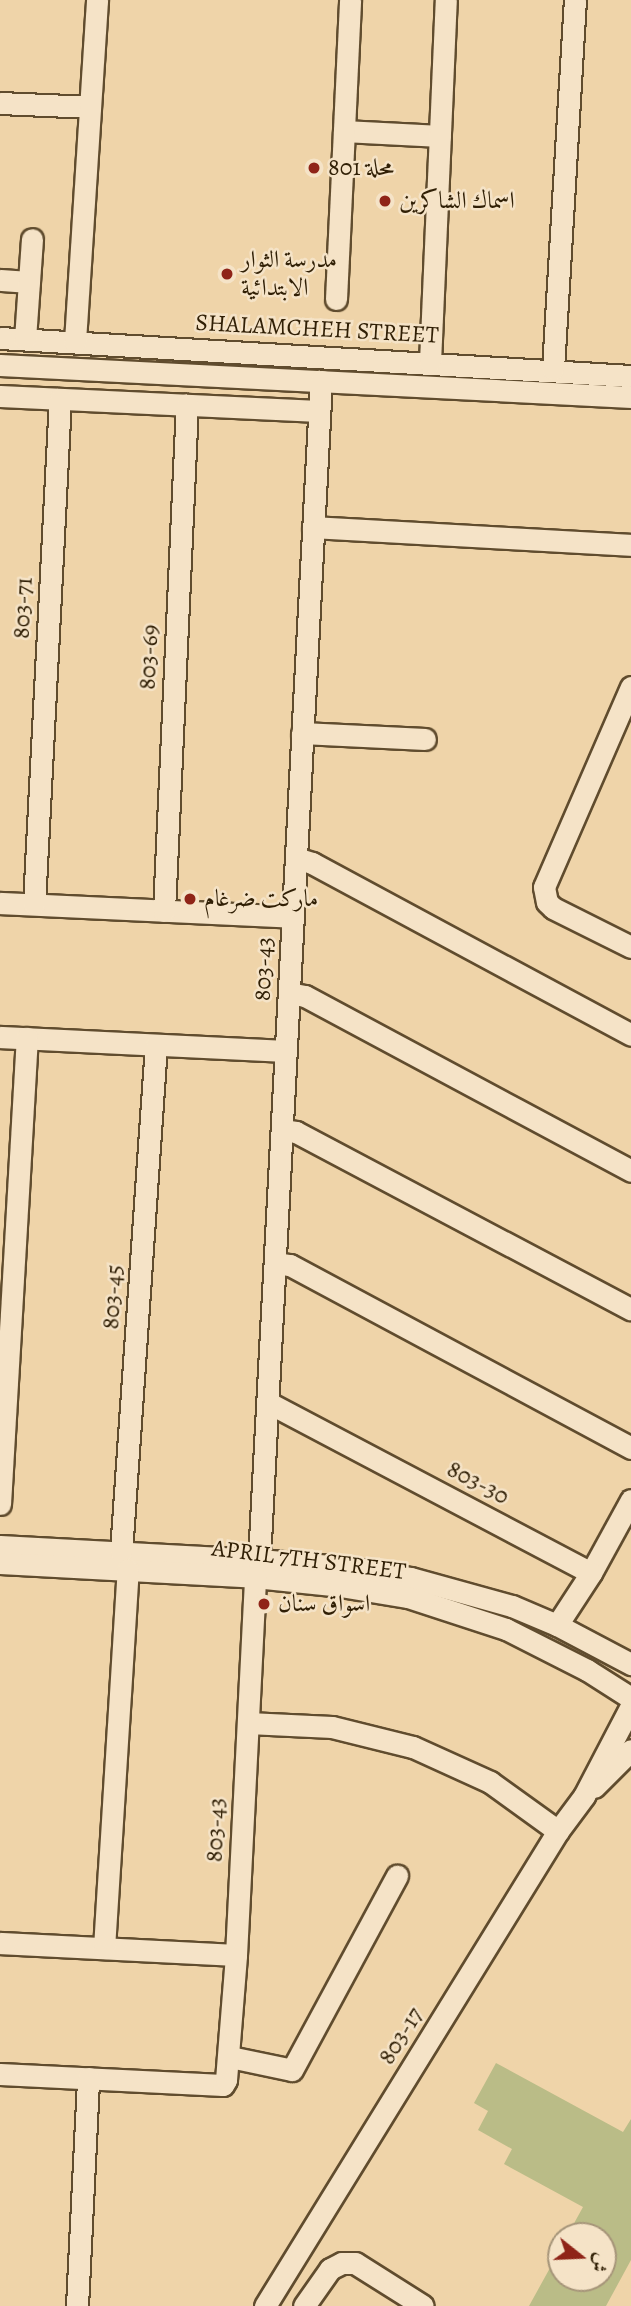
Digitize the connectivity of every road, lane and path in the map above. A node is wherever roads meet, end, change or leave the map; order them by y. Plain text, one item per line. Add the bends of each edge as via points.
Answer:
1 (97, 0) edge
2 (350, 0) edge
3 (446, 0) edge
4 (575, 0) edge
5 (0, 103) edge
6 (90, 107) junction
7 (344, 131) junction
8 (440, 136) junction
9 (32, 239) dead end
10 (0, 279) edge
11 (29, 282) junction
12 (336, 299) dead end
13 (0, 338) edge
14 (24, 339) junction
15 (75, 341) junction
16 (430, 362) junction
17 (0, 365) edge
18 (553, 369) junction
19 (631, 376) edge
20 (321, 381) junction
21 (0, 396) edge
22 (631, 397) edge
23 (60, 399) junction
24 (187, 405) junction
25 (319, 411) junction
26 (313, 527) junction
27 (631, 545) edge
28 (631, 687) edge
29 (302, 733) junction
30 (425, 739) dead end
31 (296, 858) junction
32 (0, 903) edge
33 (34, 904) junction
34 (164, 911) junction
35 (293, 917) junction
36 (631, 947) edge
37 (289, 993) junction
38 (631, 1035) edge
39 (0, 1037) edge
40 (27, 1038) junction
41 (156, 1045) junction
42 (286, 1051) junction
43 (282, 1129) junction
44 (631, 1171) edge
45 (275, 1263) junction
46 (631, 1309) edge
47 (267, 1402) junction
48 (631, 1448) edge
49 (631, 1500) edge
50 (0, 1504) edge
51 (0, 1546) edge
52 (125, 1561) junction
53 (0, 1563) edge
54 (257, 1568) junction
55 (591, 1573) junction
56 (557, 1625) junction
57 (631, 1664) edge
58 (631, 1698) edge
59 (631, 1706) edge
60 (248, 1723) junction
61 (631, 1750) edge
62 (584, 1796) junction
63 (558, 1831) junction
64 (397, 1876) dead end
65 (0, 1942) edge
66 (104, 1948) junction
67 (236, 1955) junction
68 (230, 2057) junction
69 (0, 2074) edge
70 (88, 2078) junction
71 (77, 2306) edge
72 (265, 2306) edge
73 (304, 2306) edge
74 (423, 2306) edge

1 - 6 street
2 - 7 street
3 - 8 street
4 - 18 street
5 - 6 street
6 - 15 street
7 - 8 street
7 - 12 street
8 - 16 street
9 - 11 street
10 - 11 street
11 - 14 street
13 - 14 street, SHALAMCHEH STREET
14 - 15 street, SHALAMCHEH STREET
15 - 16 street, SHALAMCHEH STREET
16 - 18 street, SHALAMCHEH STREET
17 - 20 street
18 - 19 street, SHALAMCHEH STREET
20 - 22 street
20 - 25 street, 803-43
21 - 23 street
23 - 24 street
23 - 33 street, 803-71
24 - 25 street
24 - 34 street, 803-69
25 - 26 street, 803-43
26 - 27 street
26 - 29 street, 803-43
28 - 36 street via 544,887 553,908
29 - 30 street
29 - 31 street, 803-43
31 - 35 street, 803-43
31 - 38 street
32 - 33 street
33 - 34 street
34 - 35 street
35 - 37 street, 803-43
37 - 42 street, 803-43
37 - 44 street via 305,996
39 - 40 street
40 - 41 street
40 - 50 street
41 - 42 street
41 - 52 street, 803-45
42 - 43 street, 803-43
43 - 45 street, 803-43
43 - 46 street via 296,1132
45 - 47 street, 803-43
45 - 48 street via 290,1265
47 - 54 street, 803-43
47 - 55 street, 803-30
49 - 55 street
51 - 52 street, APRIL 7TH STREET
52 - 53 street, APRIL 7TH STREET
52 - 54 street, APRIL 7TH STREET
52 - 66 street, 803-45
54 - 56 street, APRIL 7TH STREET via 342,1567 411,1578 490,1599
54 - 58 street, APRIL 7TH STREET via 441,1606 517,1634
54 - 60 street, 803-43
55 - 56 street
56 - 57 street, APRIL 7TH STREET
59 - 62 street, 803-17
60 - 63 street via 331,1727 413,1747 490,1782
60 - 67 street, 803-43
61 - 62 street, 803-17
62 - 63 street, 803-17
63 - 72 street, 803-17
64 - 68 street via 292,2070
65 - 66 street
66 - 67 street
67 - 68 street, 803-43
68 - 70 street, 803-43 via 223,2085
69 - 70 street
70 - 71 street
73 - 74 street via 330,2269 355,2263

